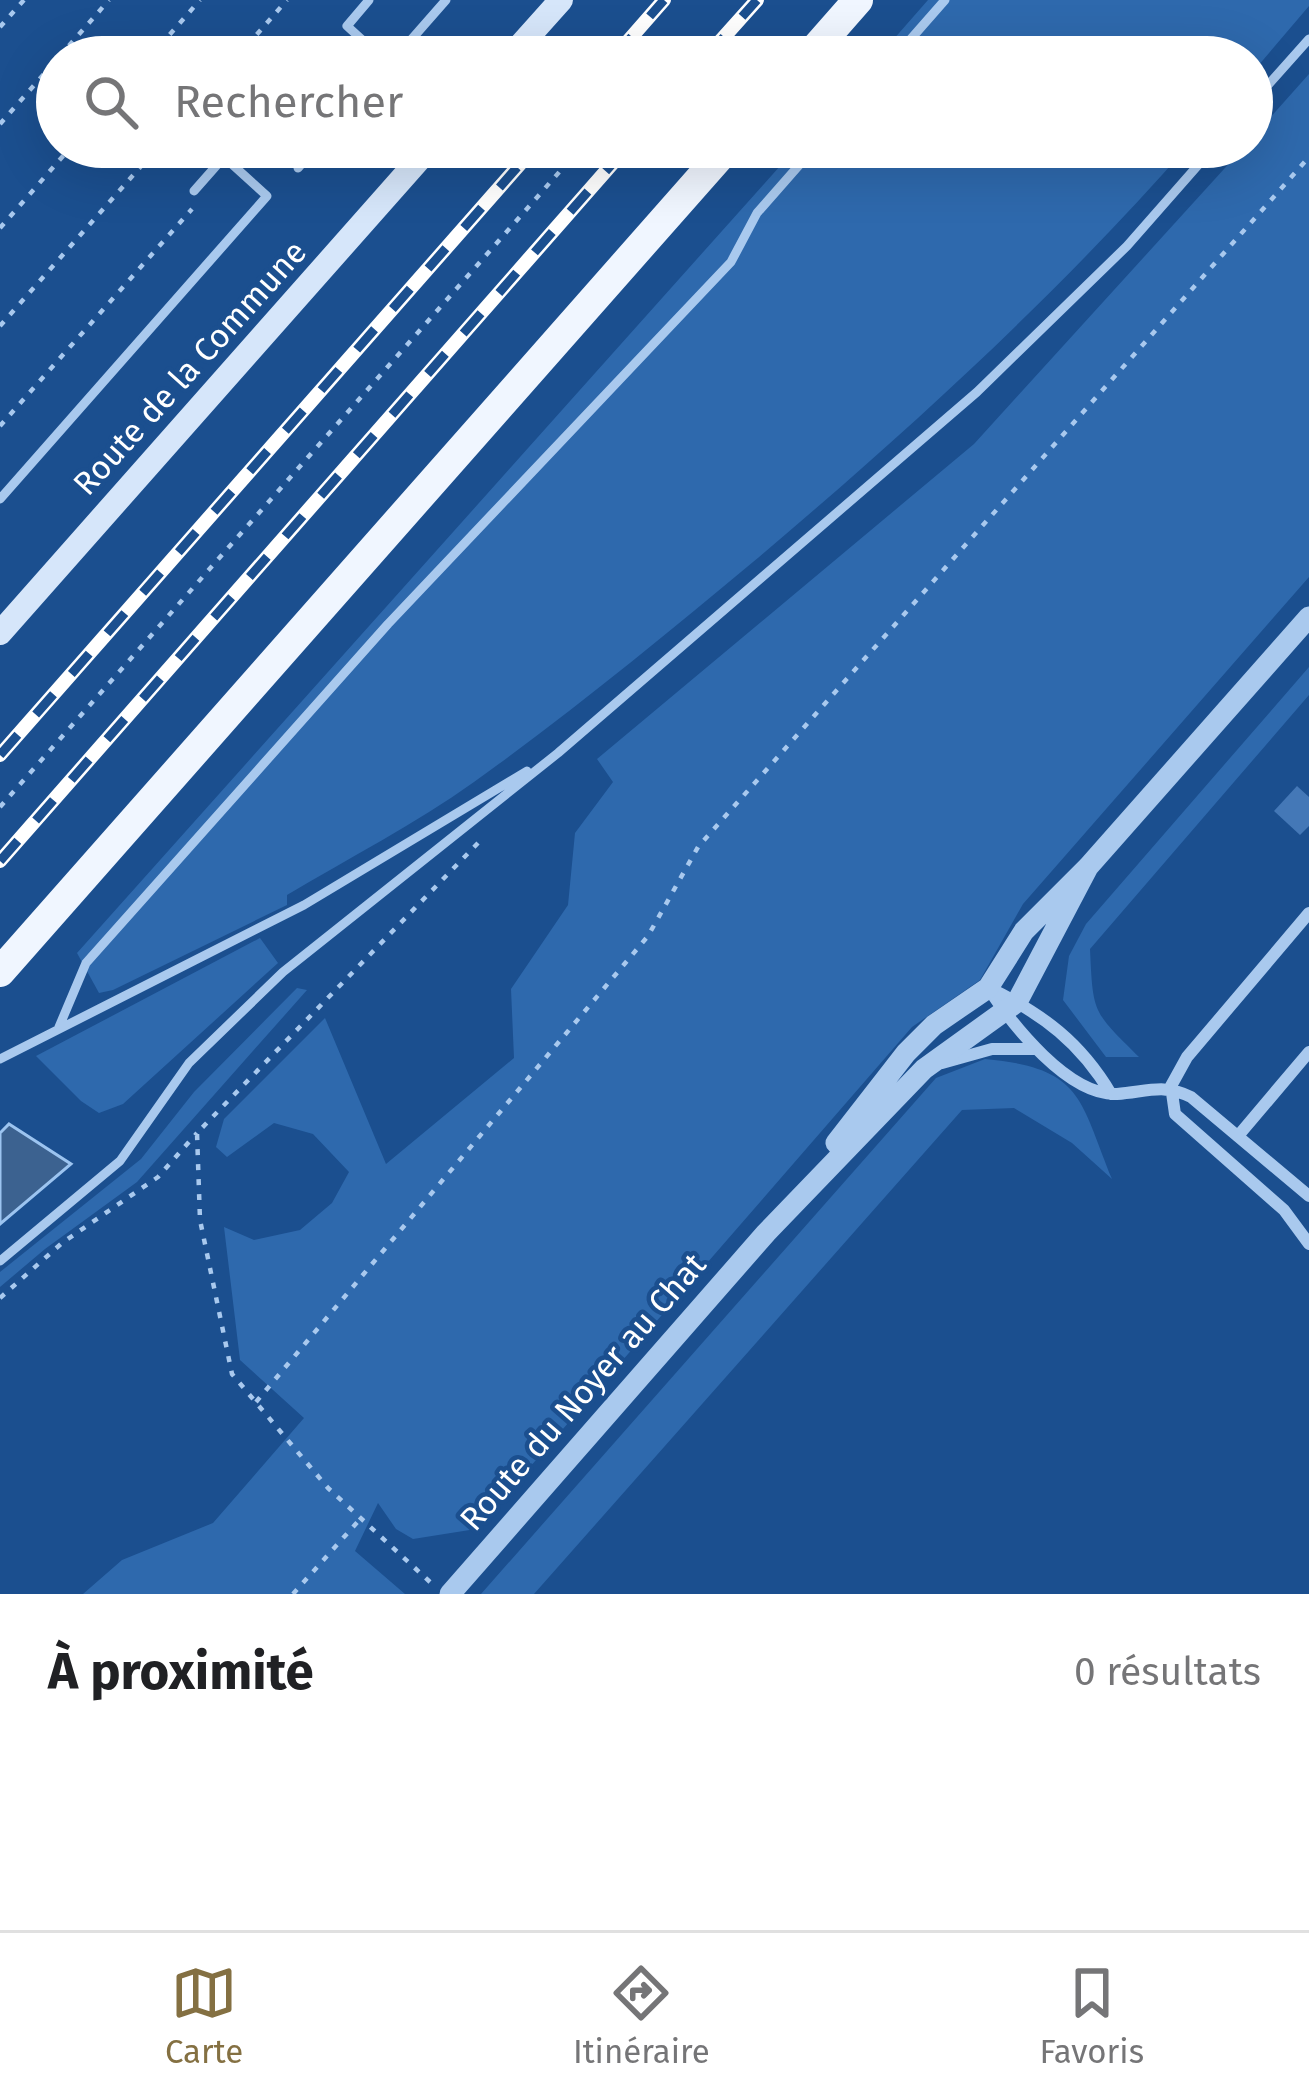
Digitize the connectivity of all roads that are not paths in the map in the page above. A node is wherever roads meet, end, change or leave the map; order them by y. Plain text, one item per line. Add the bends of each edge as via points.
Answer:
1 (369, 0) edge
2 (446, 0) edge
3 (561, 0) edge
4 (858, 0) edge
5 (945, 0) edge
6 (357, 36) edge
7 (414, 36) edge
8 (529, 36) edge
9 (826, 36) edge
10 (913, 36) edge
11 (1309, 39) edge
12 (1273, 80) edge
13 (216, 168) edge
14 (236, 168) edge
15 (411, 168) edge
16 (709, 168) edge
17 (797, 168) edge
18 (1195, 168) edge
19 (195, 198) road end
20 (0, 500) edge
21 (1309, 617) edge
22 (0, 633) edge
23 (558, 753) junction
24 (1088, 867) junction
25 (1309, 914) edge
26 (0, 972) edge
27 (988, 988) junction
28 (1011, 1008) junction
29 (59, 1027) junction
30 (1036, 1049) junction
31 (1309, 1052) edge
32 (0, 1059) edge
33 (924, 1069) junction
34 (1171, 1086) junction
35 (1112, 1094) junction
36 (1238, 1136) junction
37 (1309, 1196) edge
38 (766, 1233) junction
39 (1309, 1244) edge
40 (0, 1261) edge
41 (446, 1594) edge

1 - 6 lane via 346,26
2 - 7 lane
3 - 8 main road
4 - 9 main road
5 - 10 lane
11 - 12 lane
13 - 19 lane
14 - 20 lane via 267,196
15 - 22 main road, Route de la Commune
16 - 26 main road
17 - 29 lane via 757,213 730,262 388,624 86,963
18 - 23 lane via 977,392
21 - 24 street, Route du Noyer au Chat
23 - 29 lane via 304,905
23 - 40 lane via 283,972 189,1063 120,1161
24 - 27 street, Route du Noyer au Chat via 1024,931
24 - 28 street, Route du Noyer au Chat
25 - 34 street
27 - 28 street
27 - 38 street, Route du Noyer au Chat via 906,1053
28 - 30 street
28 - 33 street, Route du Noyer au Chat
28 - 35 street via 1039,1015 1090,1059
29 - 32 lane
30 - 33 street via 992,1049
30 - 35 street via 1087,1087
31 - 36 street
33 - 38 street, Route du Noyer au Chat
34 - 35 street
34 - 36 street
34 - 39 street via 1175,1114 1283,1210
36 - 37 street
38 - 41 street, Route du Noyer au Chat

